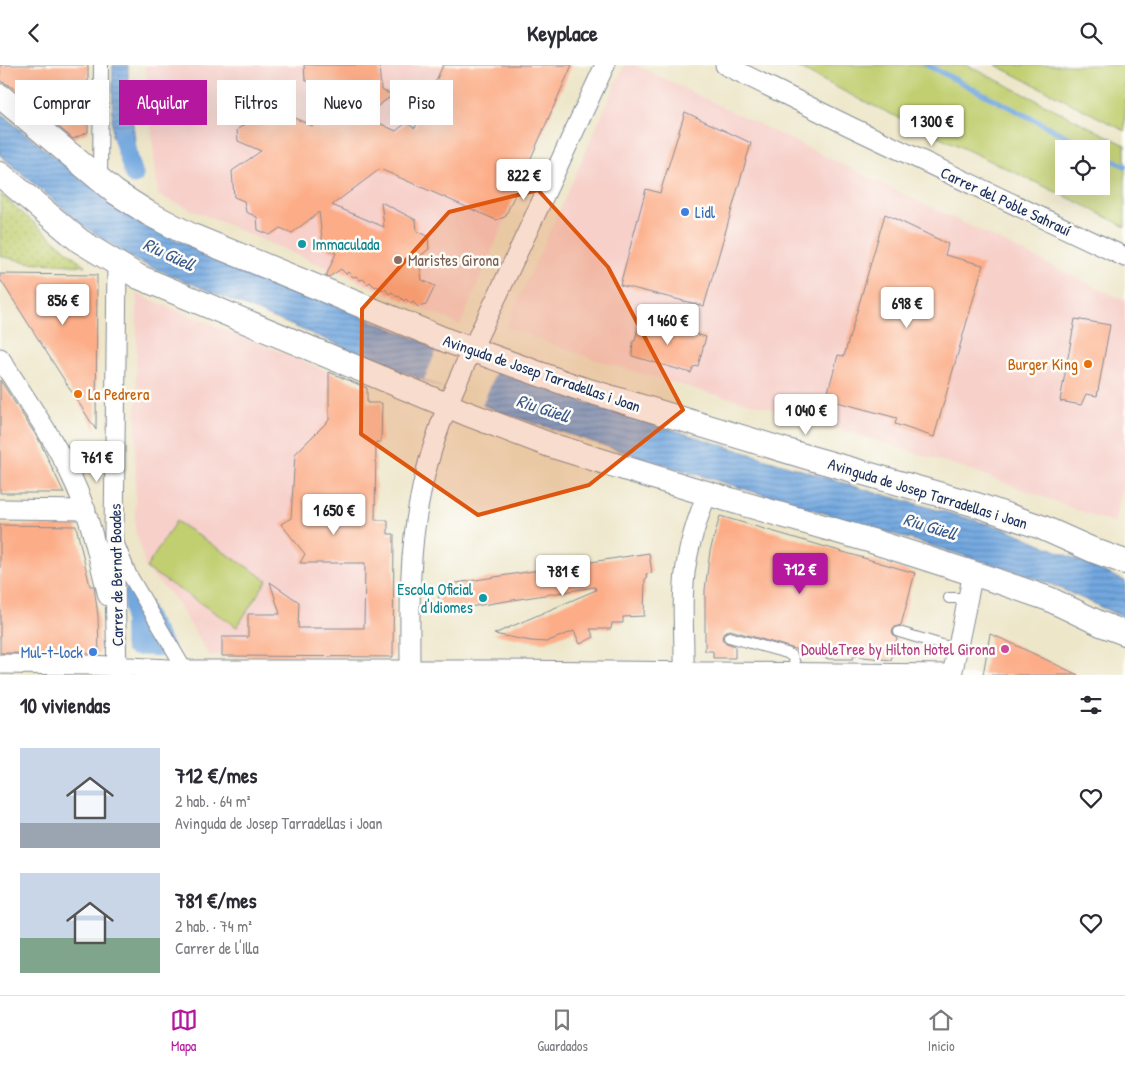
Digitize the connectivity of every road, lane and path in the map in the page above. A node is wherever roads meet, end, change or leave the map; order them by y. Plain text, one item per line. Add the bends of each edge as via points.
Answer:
1 (101, 65) edge
2 (605, 65) edge
3 (726, 65) edge
4 (0, 96) edge
5 (0, 174) edge
6 (100, 179) junction
7 (1125, 257) edge
8 (117, 264) junction
9 (471, 354) junction
10 (0, 358) edge
11 (450, 401) junction
12 (707, 493) junction
13 (0, 509) edge
14 (86, 510) junction
15 (114, 536) junction
16 (1125, 562) edge
17 (973, 573) junction
18 (116, 627) junction
19 (899, 632) dead end
20 (1125, 633) edge
21 (730, 637) dead end
22 (958, 645) junction
23 (0, 664) edge
24 (118, 671) edge
25 (187, 672) edge
26 (410, 673) edge
27 (684, 673) edge
28 (797, 673) junction
29 (952, 675) edge

1 - 6 street
2 - 9 street
3 - 7 street, Carrer del Poble Sahrauí
4 - 6 street, Avinguda de Josep Tarradellas i Joan
5 - 8 street via 80,241
6 - 9 street, Avinguda de Josep Tarradellas i Joan via 131,203 190,235
8 - 11 street via 174,293
8 - 15 street, Carrer de Bernat Boades
9 - 11 street
9 - 16 street, Avinguda de Josep Tarradellas i Joan via 977,505 1042,527
10 - 14 street via 56,449
11 - 12 street via 536,440
11 - 26 street via 426,469 414,533
12 - 17 street
12 - 27 street via 686,561
13 - 14 street
14 - 18 street
15 - 18 street, Carrer de Bernat Boades
15 - 25 street via 129,574
17 - 20 street via 1049,599
17 - 22 street via 958,598
18 - 24 street, Carrer de Bernat Boades
19 - 22 lane via 949,647
21 - 28 lane via 787,653 793,657
22 - 29 street
23 - 24 street via 60,664
24 - 25 street
25 - 26 street
26 - 27 street
27 - 28 street
28 - 29 street

